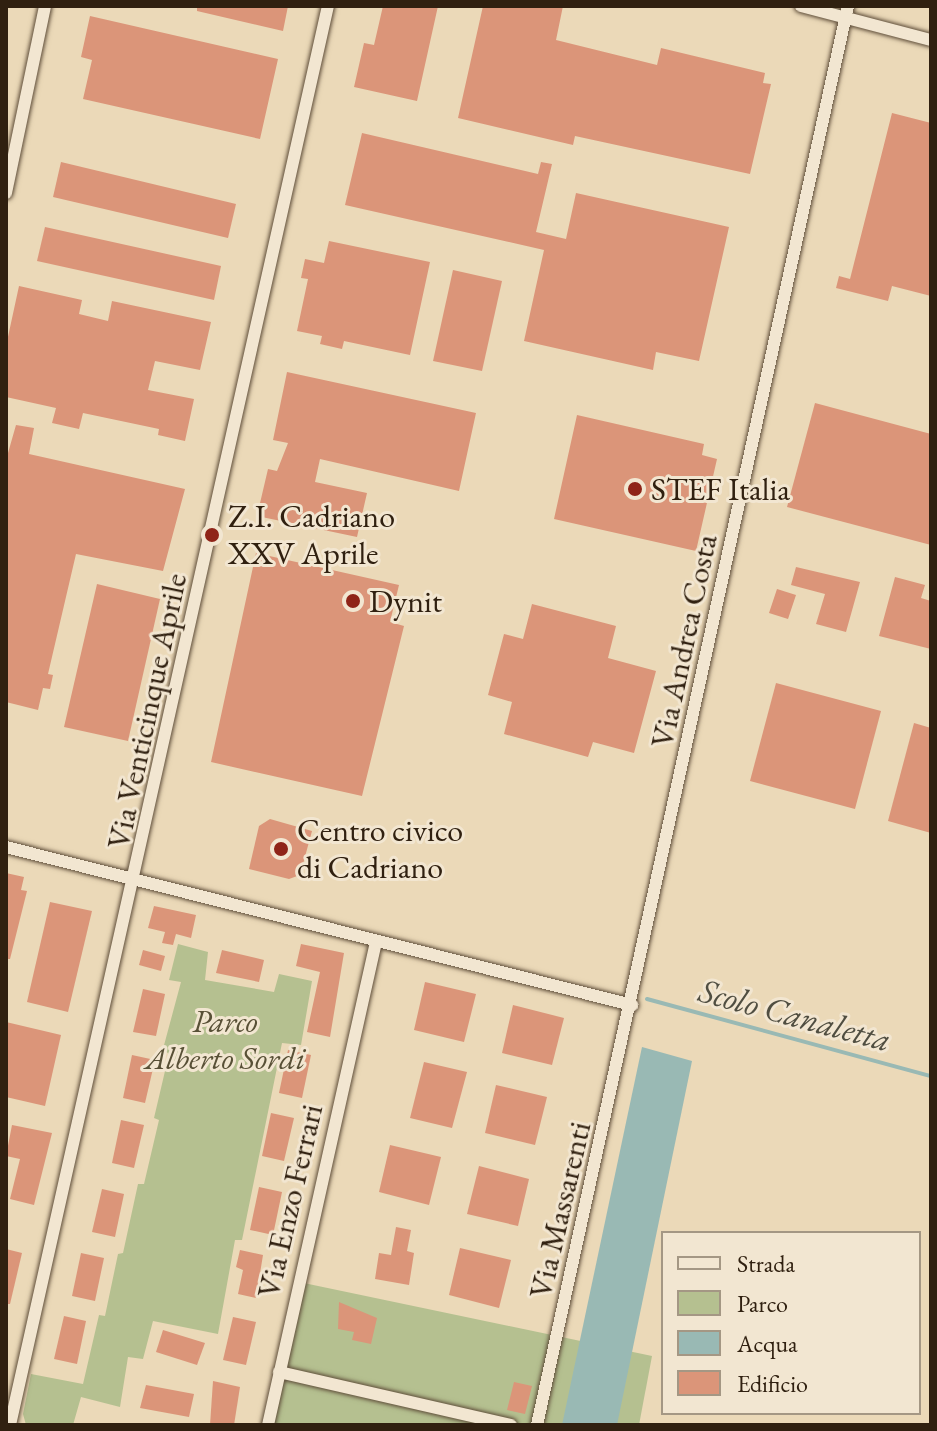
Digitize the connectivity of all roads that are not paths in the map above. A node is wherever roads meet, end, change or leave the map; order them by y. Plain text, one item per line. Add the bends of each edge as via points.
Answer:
1 (45, 6) edge
2 (328, 6) edge
3 (801, 6) edge
4 (847, 12) edge
5 (931, 40) edge
6 (6, 193) edge
7 (6, 847) edge
8 (136, 879) junction
9 (376, 941) junction
10 (632, 1005) junction
11 (279, 1372) junction
12 (10, 1425) edge
13 (268, 1425) edge
14 (511, 1425) edge
15 (537, 1425) edge

1 - 6 street
2 - 8 street, Via Venticinque Aprile
3 - 4 street
4 - 5 street
4 - 10 street, Via Andrea Costa
7 - 8 street
8 - 9 street
8 - 12 street, Via Venticinque Aprile
9 - 10 street
9 - 11 street, Via Enzo Ferrari
10 - 15 street, Via Massarenti
11 - 13 street, Via Enzo Ferrari
11 - 14 street

